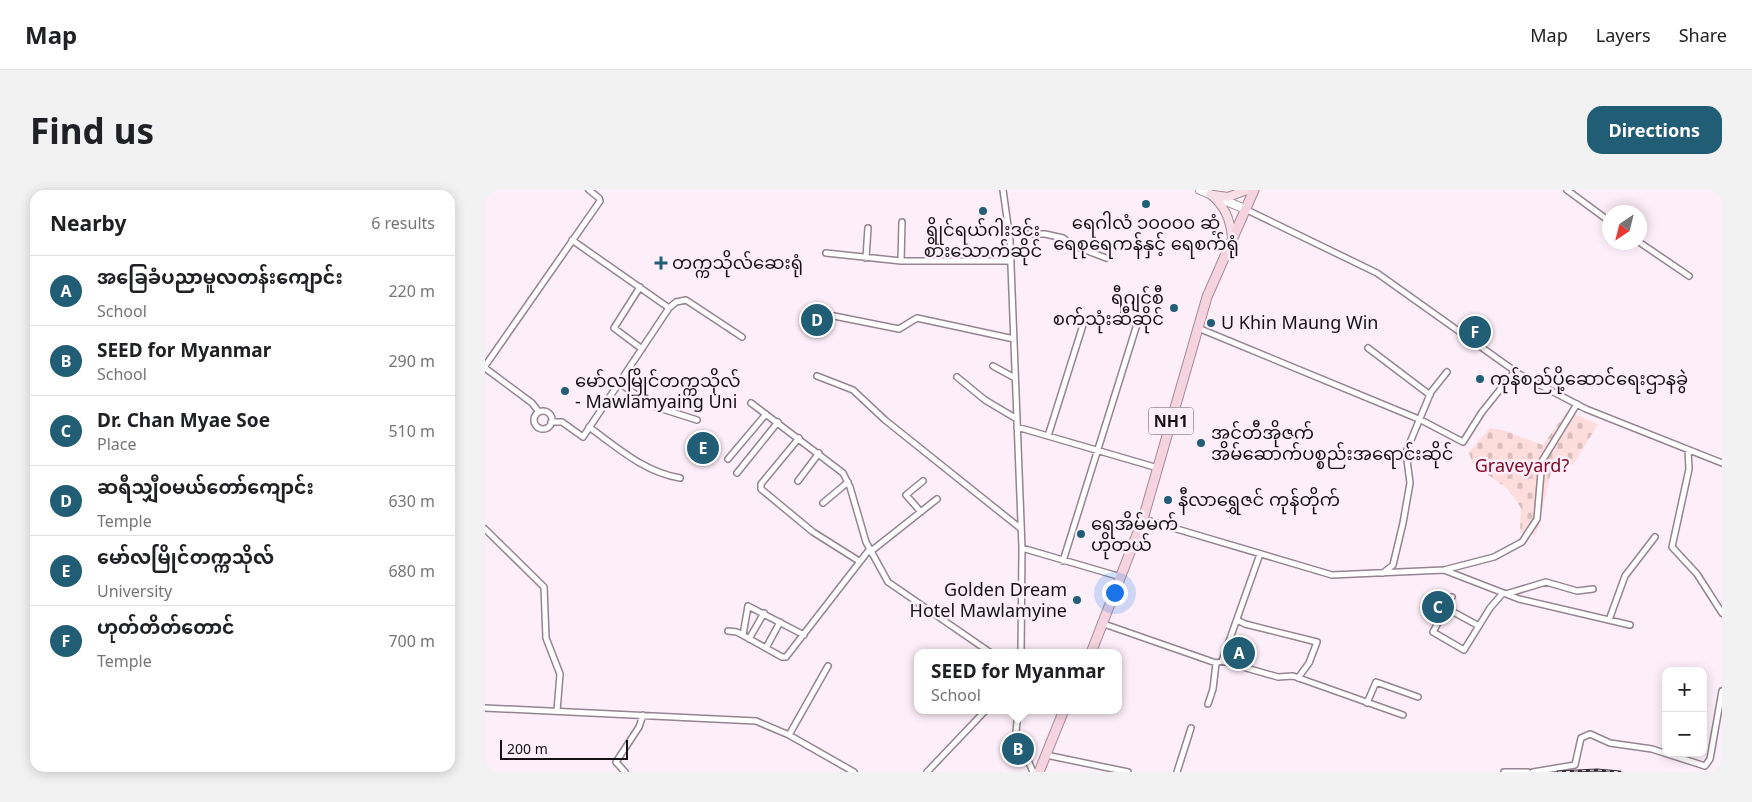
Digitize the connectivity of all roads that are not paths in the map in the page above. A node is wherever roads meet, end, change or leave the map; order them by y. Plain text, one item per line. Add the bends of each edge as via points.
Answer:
1 (589, 190) edge
2 (1003, 190) edge
3 (1200, 190) edge
4 (1247, 190) edge
5 (1254, 190) edge
6 (1567, 190) edge
7 (1211, 194) junction
8 (1245, 209) junction
9 (1602, 216) edge
10 (902, 222) dead end
11 (868, 228) dead end
12 (1009, 234) junction
13 (1232, 237) junction
14 (572, 240) junction
15 (1647, 247) edge
16 (826, 253) dead end
17 (867, 258) junction
18 (1106, 258) dead end
19 (901, 261) junction
20 (1011, 261) junction
21 (1689, 276) dead end
22 (640, 287) junction
23 (669, 308) junction
24 (834, 316) dead end
25 (1138, 321) dead end
26 (1083, 326) dead end
27 (1198, 327) junction
28 (742, 337) dead end
29 (1014, 339) junction
30 (642, 348) junction
31 (1368, 348) dead end
32 (993, 366) dead end
33 (485, 367) edge
34 (1515, 371) junction
35 (1447, 372) dead end
36 (817, 376) dead end
37 (957, 377) dead end
38 (1015, 378) junction
39 (619, 383) junction
40 (1430, 396) junction
41 (751, 403) dead end
42 (1577, 404) junction
43 (539, 412) junction
44 (766, 414) junction
45 (1017, 419) junction
46 (697, 420) dead end
47 (1421, 420) junction
48 (551, 422) junction
49 (777, 422) junction
50 (589, 427) junction
51 (1017, 428) junction
52 (1048, 436) junction
53 (799, 438) junction
54 (1097, 450) junction
55 (1689, 450) junction
56 (819, 453) junction
57 (728, 459) dead end
58 (1722, 463) edge
59 (1158, 468) junction
60 (737, 473) dead end
61 (680, 478) dead end
62 (798, 481) dead end
63 (923, 481) dead end
64 (848, 482) junction
65 (937, 499) dead end
66 (823, 503) dead end
67 (921, 512) junction
68 (1143, 519) junction
69 (1021, 528) junction
70 (485, 529) edge
71 (1655, 537) dead end
72 (1022, 548) junction
73 (870, 551) junction
74 (1260, 554) junction
75 (859, 561) junction
76 (1063, 561) junction
77 (1444, 570) junction
78 (1382, 573) junction
79 (1121, 577) junction
80 (1593, 589) dead end
81 (1504, 594) junction
82 (1453, 597) dead end
83 (1447, 608) junction
84 (764, 613) junction
85 (1722, 613) edge
86 (1237, 620) junction
87 (1609, 620) junction
88 (780, 622) junction
89 (1104, 624) junction
90 (1630, 625) dead end
91 (1479, 626) junction
92 (728, 632) dead end
93 (743, 635) junction
94 (804, 635) junction
95 (749, 639) junction
96 (765, 648) junction
97 (985, 649) edge
98 (1021, 649) edge
99 (1093, 649) edge
100 (1222, 661) junction
101 (1216, 664) junction
102 (828, 666) dead end
103 (1298, 678) junction
104 (1722, 691) edge
105 (1418, 697) dead end
106 (1367, 702) junction
107 (1208, 704) dead end
108 (485, 708) edge
109 (557, 711) junction
110 (982, 714) edge
111 (1018, 714) edge
112 (1062, 714) edge
113 (643, 715) junction
114 (1403, 715) dead end
115 (1191, 728) dead end
116 (789, 735) junction
117 (1045, 755) junction
118 (625, 772) edge
119 (854, 772) edge
120 (927, 772) edge
121 (1033, 772) edge
122 (1039, 772) edge
123 (1128, 772) edge
124 (1177, 772) edge
125 (1504, 772) edge
126 (1528, 772) edge
127 (1533, 772) edge

1 - 14 street via 600,202
2 - 12 street
3 - 7 main road
4 - 7 main road via 1227,197
5 - 8 highway, NH1
6 - 9 street
7 - 8 main road
7 - 13 main road via 1223,206 1230,221
8 - 13 highway, NH1
8 - 34 street via 1377,273
10 - 19 street
11 - 17 street
12 - 18 street via 1045,234 1063,238 1071,245
12 - 20 street
13 - 27 highway, NH1
14 - 22 street
14 - 33 street
15 - 21 street
16 - 17 street
17 - 19 street
19 - 20 street
20 - 29 street
22 - 23 street
22 - 30 street via 614,328
23 - 28 street via 676,302 687,300
23 - 30 street
24 - 29 street via 899,329 917,318
25 - 54 street
26 - 52 street
27 - 47 street
27 - 59 highway, NH1
29 - 38 street
30 - 39 street
31 - 40 street
32 - 38 street
33 - 43 street
34 - 42 street
34 - 47 street via 1463,442
35 - 40 street
36 - 69 street via 853,390 885,420
37 - 45 street via 985,400
38 - 45 street
39 - 46 street via 653,406
39 - 50 street
40 - 47 street
41 - 44 street
42 - 55 street
42 - 77 street via 1543,461 1537,519 1522,542 1494,557
43 - 48 street via 549,414
43 - 48 street via 534,418 536,425 545,428
44 - 49 street
44 - 57 street
45 - 51 street
47 - 78 street via 1406,452 1410,482 1393,564
48 - 50 street via 562,422 583,437
49 - 53 street
49 - 60 street
50 - 61 street via 645,467 661,475
51 - 52 street
51 - 69 street
52 - 54 street
53 - 56 street
53 - 75 street via 761,484 761,489 813,532
54 - 59 street
54 - 76 street
55 - 58 street
55 - 85 street via 1689,469 1672,547 1697,574
56 - 62 street
56 - 64 street via 840,470
59 - 68 highway, NH1
63 - 67 street via 906,495
64 - 66 street
64 - 73 street
65 - 67 street
67 - 73 street
68 - 74 street
68 - 79 highway, NH1
69 - 72 street
70 - 109 street via 544,587 545,638 560,674
71 - 87 street via 1625,576
72 - 76 street
72 - 98 street
73 - 75 street
73 - 97 street via 888,582
74 - 78 street via 1332,575
74 - 86 street
75 - 94 street
76 - 79 street
77 - 78 street
77 - 81 street
79 - 89 highway, NH1
80 - 81 street via 1577,591 1546,582
81 - 87 street
81 - 91 street
82 - 83 street
83 - 91 street
83 - 91 street via 1433,632 1464,650
84 - 88 street
84 - 93 street via 747,606
84 - 95 street
86 - 100 street
86 - 103 street via 1317,642 1309,663
87 - 90 street
88 - 94 street
88 - 96 street
89 - 99 highway, NH1
89 - 101 street
92 - 93 street
93 - 95 street
94 - 96 street via 786,657
95 - 96 street
100 - 101 street
100 - 103 street via 1278,677
101 - 107 street
102 - 116 street
103 - 106 street
104 - 127 street via 1710,759 1705,766 1652,750 1610,743 1590,734 1581,738 1575,765
105 - 106 street via 1376,682
106 - 114 street
108 - 109 street
109 - 113 street
110 - 120 street
111 - 121 street via 1016,732
112 - 117 highway
113 - 116 street via 756,721
113 - 118 street via 639,727 616,762
115 - 124 street
116 - 119 street
117 - 122 highway
117 - 123 street
125 - 126 street

